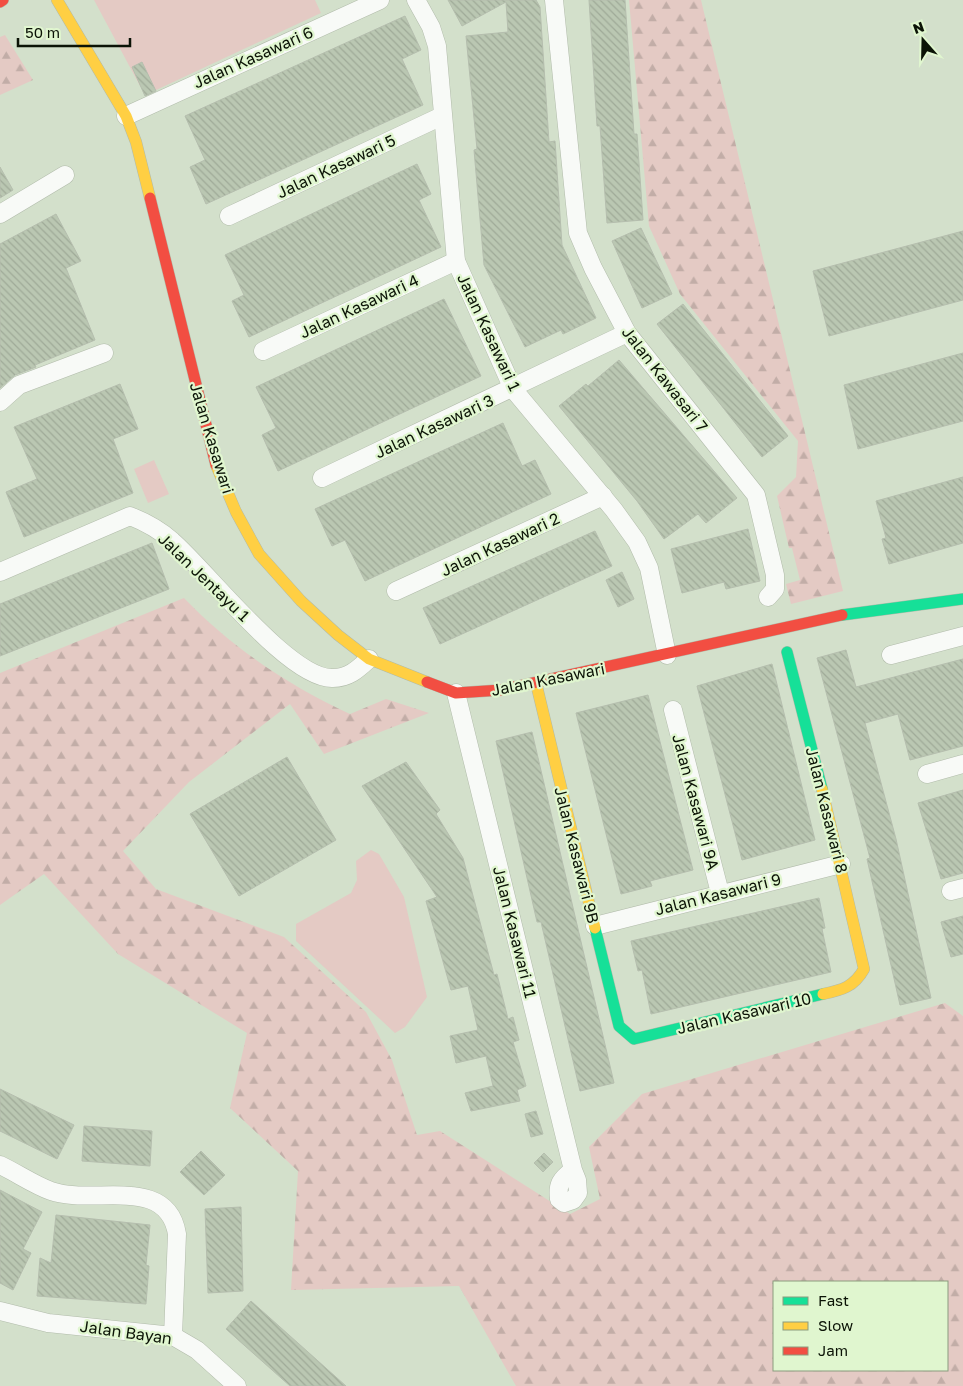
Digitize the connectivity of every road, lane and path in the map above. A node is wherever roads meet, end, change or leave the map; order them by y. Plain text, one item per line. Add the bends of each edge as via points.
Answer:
1 (3, 0) edge
2 (56, 0) edge
3 (380, 0) edge
4 (416, 0) edge
5 (554, 0) edge
6 (0, 2) edge
7 (126, 116) junction
8 (442, 116) junction
9 (65, 175) dead end
10 (0, 214) edge
11 (229, 216) dead end
12 (456, 261) junction
13 (626, 333) junction
14 (263, 351) dead end
15 (104, 353) dead end
16 (513, 389) junction
17 (0, 402) edge
18 (322, 478) dead end
19 (603, 496) junction
20 (0, 572) edge
21 (396, 591) dead end
22 (768, 597) dead end
23 (963, 599) edge
24 (963, 636) edge
25 (787, 652) dead end
26 (667, 655) junction
27 (891, 655) dead end
28 (369, 659) junction
29 (536, 683) junction
30 (456, 693) junction
31 (672, 710) dead end
32 (963, 764) edge
33 (926, 774) dead end
34 (841, 864) junction
35 (720, 893) junction
36 (595, 926) junction
37 (864, 968) joint
38 (619, 1026) joint
39 (0, 1165) edge
40 (573, 1170) dead end
41 (0, 1311) edge
42 (173, 1336) junction
43 (237, 1386) edge

1 - 6 street
2 - 7 street, Jalan Kasawari
3 - 7 street, Jalan Kasawari 6
4 - 8 street, Jalan Kasawari 1 via 431,26 437,46
5 - 13 street, Jalan Kawasari 7 via 578,233
7 - 28 street, Jalan Kasawari via 136,142 219,475 259,554 301,601 338,636
8 - 11 street, Jalan Kasawari 5
8 - 12 street, Jalan Kasawari 1
9 - 10 street
12 - 14 street, Jalan Kasawari 4
12 - 16 street, Jalan Kasawari 1
13 - 16 street, Jalan Kasawari 3
13 - 22 street, Jalan Kawasari 7 via 756,495 775,575 775,589
15 - 17 street via 19,385
16 - 18 street, Jalan Kasawari 3
16 - 19 street, Jalan Kasawari 1
19 - 21 street, Jalan Kasawari 2
19 - 26 street, Jalan Kasawari 1 via 637,542 649,568
20 - 28 street, Jalan Jentayu 1 via 130,516 172,541 232,604 298,663 320,676 333,678 354,673
23 - 26 street, Jalan Kasawari via 822,618
24 - 27 street
25 - 34 street, Jalan Kasawari 8
26 - 29 street, Jalan Kasawari
28 - 30 street, Jalan Kasawari
29 - 30 street, Jalan Kasawari via 501,690
29 - 36 street, Jalan Kasawari 9B
30 - 40 street, Jalan Kasawari 11
31 - 35 street, Jalan Kasawari 9A
32 - 33 street
34 - 35 street, Jalan Kasawari 9
34 - 37 street, Jalan Kasawari 8
35 - 36 street, Jalan Kasawari 9
36 - 38 street, Jalan Kasawari 9B
37 - 38 street, Jalan Kasawari 10 via 858,980 841,990 634,1039
39 - 42 street via 52,1192 91,1197 152,1198 165,1206 175,1220 177,1234
41 - 42 street, Jalan Bayan via 48,1323
42 - 43 street, Jalan Bayan via 197,1350

